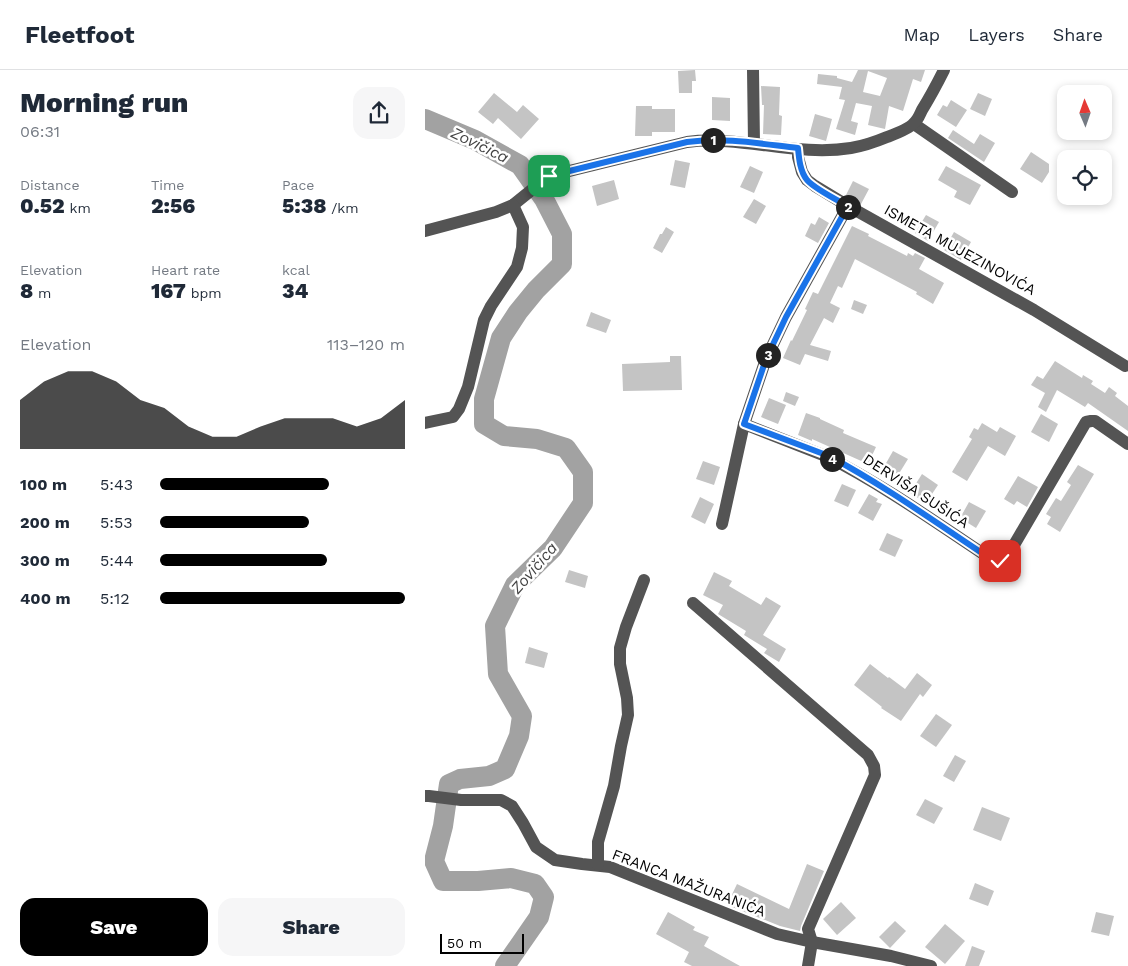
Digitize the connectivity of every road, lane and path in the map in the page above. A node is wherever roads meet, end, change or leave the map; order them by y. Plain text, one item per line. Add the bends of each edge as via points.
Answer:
1 (753, 70) edge
2 (944, 70) edge
3 (914, 124) junction
4 (755, 144) junction
5 (798, 148) junction
6 (1012, 192) dead end
7 (513, 205) junction
8 (848, 206) junction
9 (425, 231) edge
10 (1125, 366) dead end
11 (425, 423) edge
12 (744, 424) junction
13 (1128, 444) edge
14 (722, 524) dead end
15 (644, 580) dead end
16 (693, 603) dead end
17 (427, 796) edge
18 (598, 866) junction
19 (812, 942) junction
20 (808, 966) edge
21 (931, 966) edge

1 - 4 street
2 - 3 street
3 - 5 street via 851,148
3 - 6 street
4 - 5 street
4 - 7 street via 687,142 549,176
5 - 8 street, ISMETA MUJEZINOVIĆA via 807,180
7 - 9 street
7 - 11 street via 523,227 517,267 484,320 468,387 459,409 453,417
8 - 10 street, ISMETA MUJEZINOVIĆA via 1034,310
8 - 12 street via 786,317 766,359
12 - 13 street, DERVIŠA SUŠIĆA via 829,456 991,559 1000,561 1007,557 1086,422 1095,421
12 - 14 street
15 - 18 street via 620,648 628,715 614,786 598,842
16 - 19 street via 868,756 875,766 875,775 808,930
17 - 18 street, FRANCA MAŽURANIĆA via 501,800 511,806 536,847 555,860
18 - 19 street, FRANCA MAŽURANIĆA via 611,866 777,934
19 - 20 street
19 - 21 street, FRANCA MAŽURANIĆA

